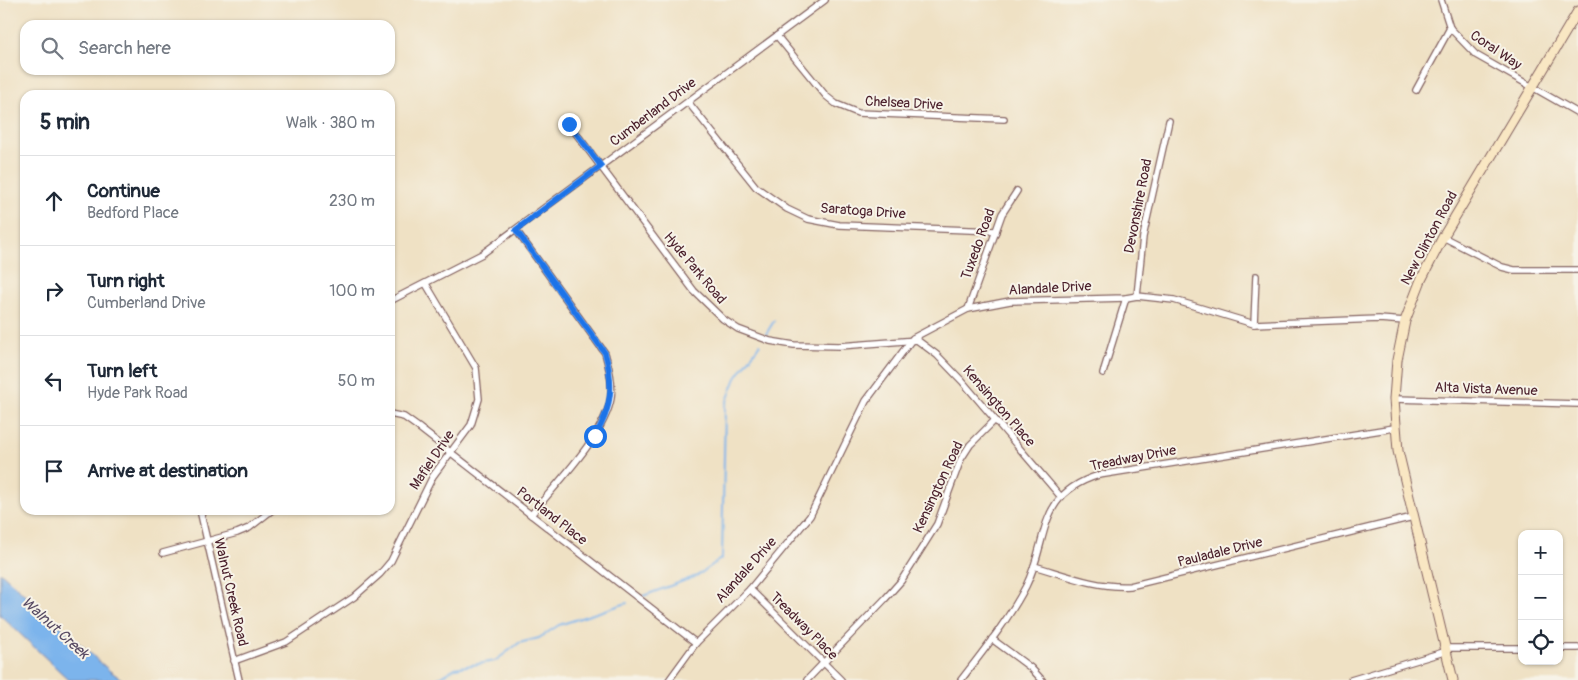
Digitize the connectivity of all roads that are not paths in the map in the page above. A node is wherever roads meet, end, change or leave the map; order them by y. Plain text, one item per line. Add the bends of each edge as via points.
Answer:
1 (825, 0) edge
2 (1441, 0) edge
3 (1578, 11) edge
4 (1450, 28) junction
5 (777, 36) junction
6 (1532, 88) junction
7 (1416, 90) dead end
8 (688, 102) junction
9 (1578, 113) edge
10 (1004, 119) dead end
11 (1169, 121) dead end
12 (569, 124) dead end
13 (601, 166) junction
14 (1017, 191) dead end
15 (516, 230) junction
16 (996, 230) junction
17 (1443, 237) junction
18 (1578, 270) edge
19 (1256, 276) dead end
20 (426, 284) junction
21 (1137, 296) junction
22 (1126, 298) junction
23 (395, 299) edge
24 (968, 309) junction
25 (1405, 322) junction
26 (1254, 324) junction
27 (912, 338) junction
28 (1103, 373) dead end
29 (1394, 399) junction
30 (1578, 404) edge
31 (395, 415) edge
32 (995, 420) junction
33 (1394, 428) junction
34 (451, 452) junction
35 (1061, 496) junction
36 (201, 515) edge
37 (266, 515) edge
38 (531, 515) junction
39 (1413, 517) junction
40 (207, 542) junction
41 (163, 553) dead end
42 (1034, 566) junction
43 (750, 589) junction
44 (992, 639) junction
45 (696, 643) junction
46 (1518, 648) edge
47 (1563, 648) edge
48 (1578, 648) edge
49 (1447, 649) junction
50 (234, 661) junction
51 (824, 663) junction
52 (239, 680) edge
53 (670, 680) edge
54 (807, 680) edge
55 (841, 680) edge
56 (961, 680) edge
57 (1042, 680) edge
58 (1351, 680) edge
59 (1453, 680) edge

1 - 5 street, Cumberland Drive
2 - 4 street, Coral Way
3 - 6 street, New Clinton Road
4 - 6 street, Coral Way via 1476,54
4 - 7 street
5 - 8 street, Cumberland Drive
5 - 10 street, Chelsea Drive via 826,96 858,113
6 - 9 street, Coral Way
6 - 17 street, New Clinton Road
8 - 13 street, Cumberland Drive
8 - 16 street, Saratoga Drive via 756,187 808,219 839,225
11 - 21 street, Devonshire Road via 1143,237
12 - 13 street, Hyde Park Road
13 - 15 street, Cumberland Drive
13 - 27 street, Hyde Park Road via 694,291 738,329 770,342 802,346 865,345
14 - 16 street, Tuxedo Road via 1006,205
15 - 20 street, Cumberland Drive via 468,263
15 - 38 street via 605,353 612,389 603,422
16 - 24 street, Tuxedo Road
17 - 18 street via 1514,270
17 - 25 street, New Clinton Road via 1421,280
19 - 26 street
20 - 23 street, Cumberland Drive
20 - 34 street, Mafiel Drive via 469,354 480,388 478,408 471,425
21 - 22 street, Alandale Drive
21 - 26 street, Alandale Drive via 1174,300
22 - 24 street, Alandale Drive via 1028,299
22 - 28 street
24 - 27 street, Alandale Drive
25 - 26 street, Alandale Drive via 1379,319
25 - 29 street, New Clinton Road via 1397,360
27 - 32 street, Kensington Place via 937,355
27 - 43 street, Alandale Drive via 866,401 816,508
29 - 30 street, Alta Vista Avenue
29 - 33 street, New Clinton Road
31 - 34 street, Portland Place via 404,417
32 - 35 street, Kensington Place
32 - 51 street, Kensington Road via 966,452 937,524 900,581
33 - 35 street, Treadway Drive via 1099,475 1079,483
33 - 39 street, New Clinton Road
34 - 38 street, Portland Place
34 - 50 street, Mafiel Drive via 433,476 391,560 380,574 354,597 286,642
35 - 42 street, Treadway Drive via 1049,513
36 - 40 street, Walnut Creek Road
37 - 40 street via 249,528
38 - 45 street, Portland Place
39 - 42 street, Pauladale Drive via 1130,586 1113,587
39 - 49 street, New Clinton Road
40 - 41 street
40 - 50 street, Walnut Creek Road
42 - 44 street, Treadway Drive via 1017,603
43 - 45 street, Alandale Drive
43 - 51 street, Treadway Place
44 - 56 street, Treadway Drive
44 - 57 street via 1032,668
45 - 53 street, Alandale Drive
46 - 49 street
47 - 48 street
49 - 58 street
49 - 59 street, New Clinton Road
50 - 52 street, Walnut Creek Road
51 - 54 street, Kensington Road
51 - 55 street, Treadway Place

